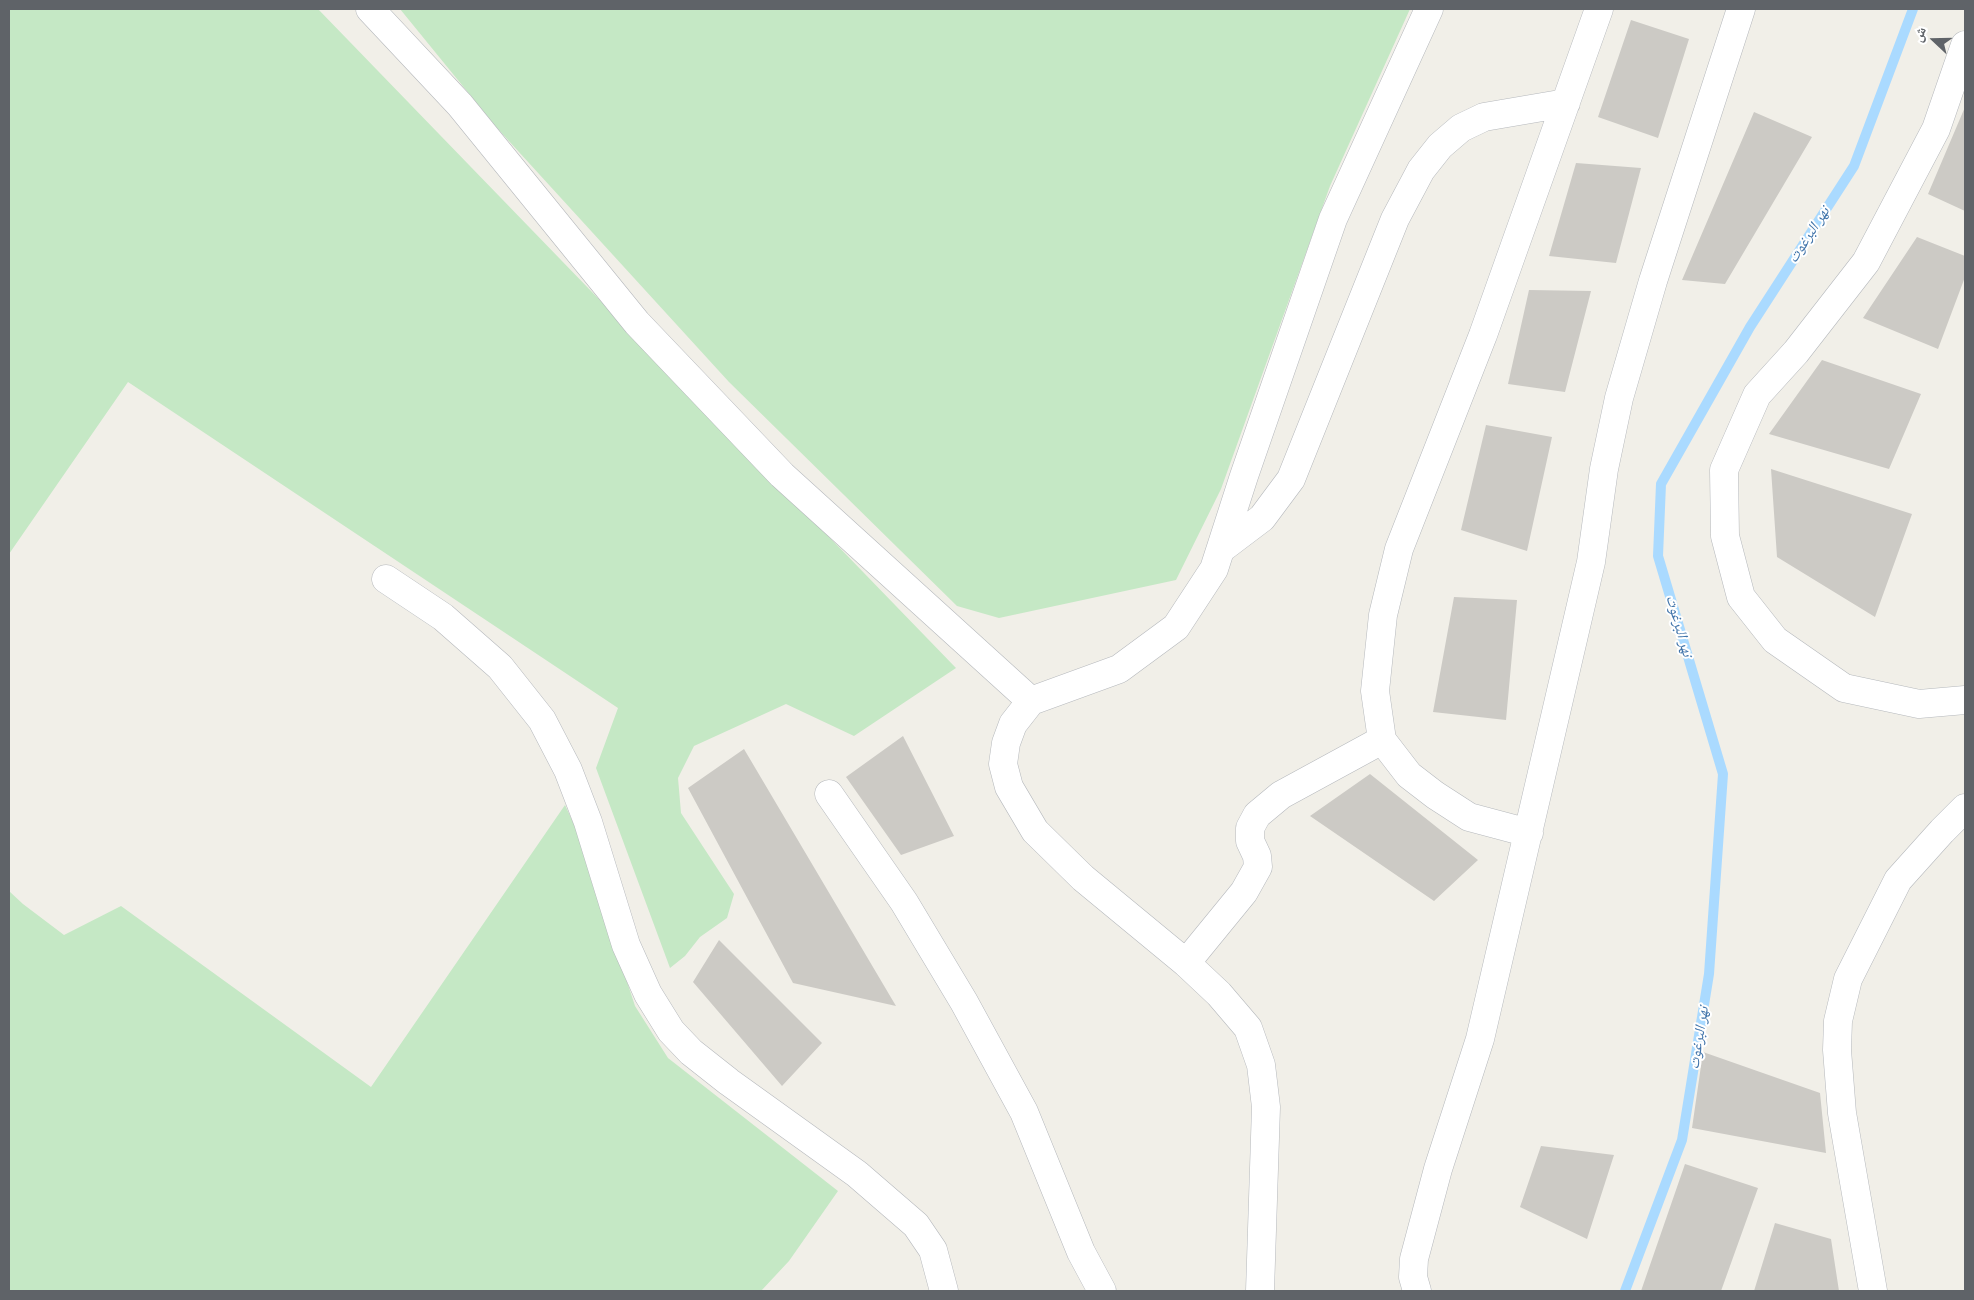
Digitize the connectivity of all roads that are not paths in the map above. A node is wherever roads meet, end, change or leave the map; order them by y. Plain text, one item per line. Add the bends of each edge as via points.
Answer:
1 (370, 9) edge
2 (1429, 9) edge
3 (1599, 9) edge
4 (1741, 9) edge
5 (1965, 45) edge
6 (1566, 103) junction
7 (1221, 549) junction
8 (386, 579) dead end
9 (1965, 700) edge
10 (1031, 702) junction
11 (1382, 740) junction
12 (829, 794) dead end
13 (1965, 808) edge
14 (1529, 833) junction
15 (1186, 963) junction
16 (944, 1291) edge
17 (1102, 1291) edge
18 (1260, 1291) edge
19 (1418, 1291) edge
20 (1873, 1291) edge

1 - 10 street via 460,105 637,324 782,475
2 - 7 street via 1333,219
3 - 6 street
4 - 14 street via 1653,281 1619,398 1590,562
5 - 9 street via 1936,129 1866,262 1796,352 1757,395 1724,470 1724,479 1725,536 1741,598 1774,640 1844,688 1919,704
6 - 7 street via 1484,117 1462,128 1440,146 1421,170 1395,219 1292,479 1262,518
6 - 11 street via 1483,335 1399,549 1383,615 1375,691
7 - 10 street via 1214,569 1176,627 1119,669
8 - 16 street via 443,617 500,667 542,720 568,770 588,822 626,945 648,994 671,1031 691,1052 857,1174 916,1225 933,1250
10 - 15 street via 1013,724 1003,764 1009,788 1035,832 1083,878
11 - 14 street via 1409,775 1469,817
11 - 15 street via 1281,795 1257,815 1250,828 1250,840 1258,867 1244,892
12 - 17 street via 904,902 1006,1078 1024,1112 1081,1252
13 - 20 street via 1898,880 1848,979 1838,1021 1842,1113
14 - 19 street via 1480,1040 1438,1169 1418,1244 1413,1278
15 - 18 street via 1248,1028 1261,1065 1266,1107

